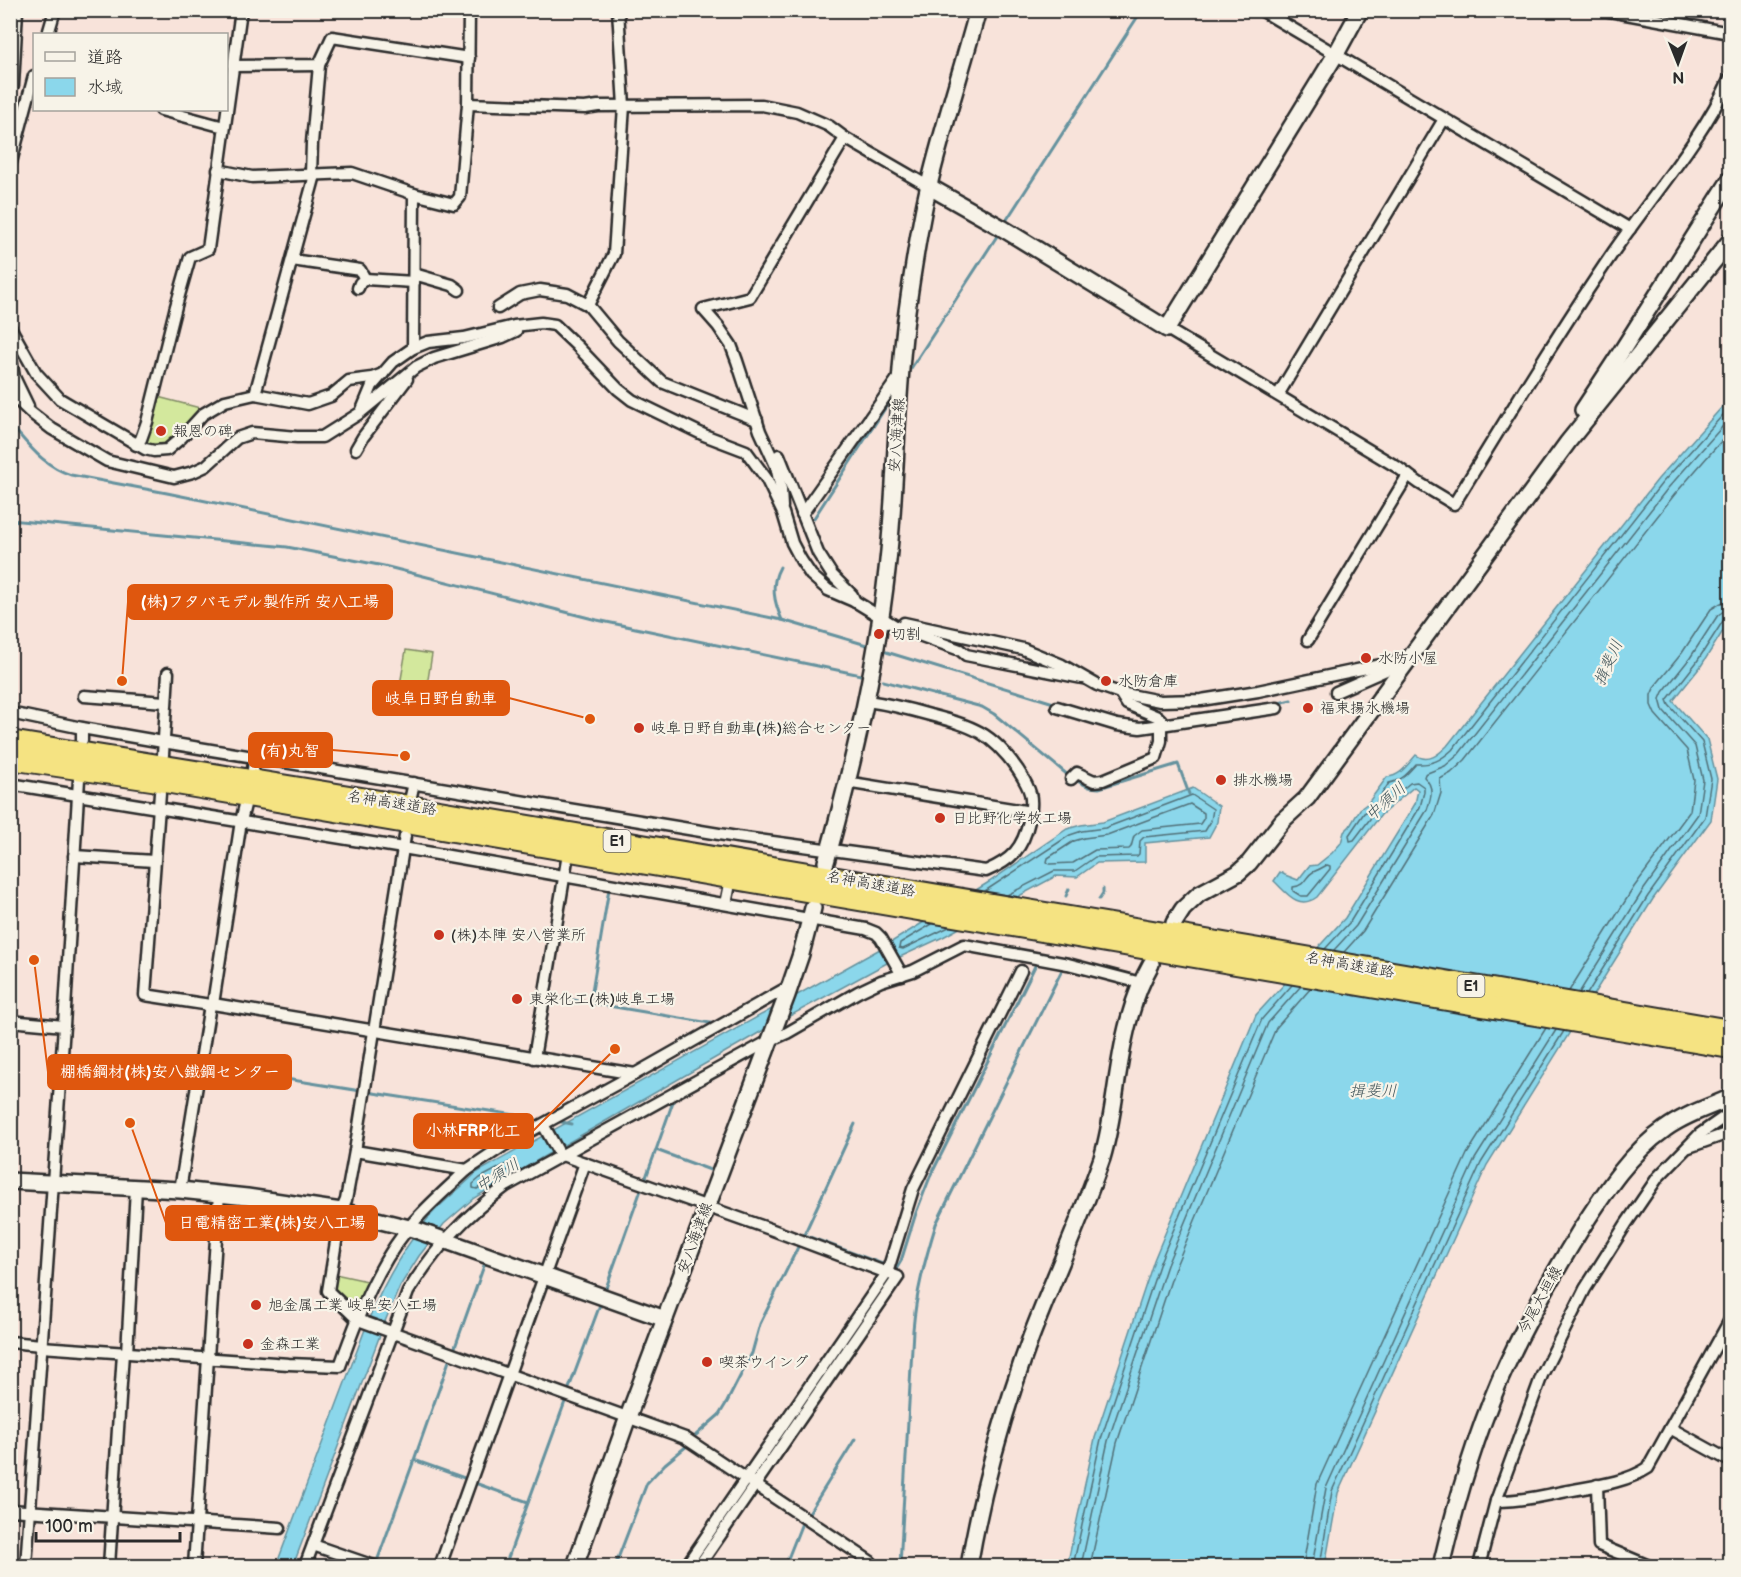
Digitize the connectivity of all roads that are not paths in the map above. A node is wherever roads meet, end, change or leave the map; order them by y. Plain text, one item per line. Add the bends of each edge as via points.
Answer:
1 (17, 10) edge
2 (55, 10) edge
3 (241, 10) edge
4 (469, 10) edge
5 (618, 10) edge
6 (978, 10) edge
7 (1261, 10) edge
8 (1360, 10) edge
9 (1604, 10) edge
10 (48, 33) edge
11 (1731, 33) edge
12 (1336, 54) junction
13 (469, 58) junction
14 (319, 65) junction
15 (233, 66) junction
16 (1731, 78) edge
17 (33, 81) edge
18 (12, 85) edge
19 (228, 100) edge
20 (468, 104) junction
21 (624, 106) junction
22 (165, 111) edge
23 (226, 111) edge
24 (1444, 119) junction
25 (224, 127) junction
26 (844, 138) junction
27 (10, 166) edge
28 (218, 170) junction
29 (313, 175) junction
30 (1731, 180) edge
31 (928, 186) junction
32 (414, 194) junction
33 (1630, 229) junction
34 (1731, 241) edge
35 (292, 260) junction
36 (414, 278) junction
37 (365, 279) junction
38 (358, 288) dead end
39 (459, 290) dead end
40 (588, 305) junction
41 (498, 308) dead end
42 (530, 324) junction
43 (10, 327) edge
44 (1167, 329) junction
45 (413, 348) junction
46 (10, 353) edge
47 (416, 367) junction
48 (383, 374) junction
49 (901, 374) junction
50 (10, 393) edge
51 (255, 394) junction
52 (1278, 395) junction
53 (30, 412) junction
54 (360, 413) junction
55 (759, 425) junction
56 (1568, 442) junction
57 (136, 445) junction
58 (356, 449) dead end
59 (1408, 475) junction
60 (783, 513) junction
61 (802, 514) junction
62 (855, 602) junction
63 (880, 617) junction
64 (1308, 640) dead end
65 (1409, 659) junction
66 (168, 673) dead end
67 (1082, 678) junction
68 (1336, 692) dead end
69 (1120, 693) junction
70 (84, 696) dead end
71 (867, 701) junction
72 (165, 702) junction
73 (1057, 707) dead end
74 (1277, 708) dead end
75 (10, 713) edge
76 (1162, 726) junction
77 (82, 728) junction
78 (82, 740) dead end
79 (15, 741) edge
80 (163, 742) junction
81 (163, 754) dead end
82 (255, 757) junction
83 (10, 759) edge
84 (253, 769) dead end
85 (79, 779) dead end
86 (1071, 779) dead end
87 (846, 782) junction
88 (414, 783) junction
89 (10, 784) edge
90 (160, 793) dead end
91 (77, 795) junction
92 (411, 796) dead end
93 (245, 805) dead end
94 (158, 808) junction
95 (575, 810) junction
96 (1031, 812) junction
97 (241, 821) junction
98 (572, 824) dead end
99 (405, 836) dead end
100 (403, 848) junction
101 (828, 855) junction
102 (74, 856) junction
103 (154, 861) junction
104 (567, 861) dead end
105 (565, 876) junction
106 (729, 888) dead end
107 (726, 904) junction
108 (811, 913) junction
109 (1174, 923) dead end
110 (1151, 964) dead end
111 (900, 971) junction
112 (1021, 971) dead end
113 (1141, 983) junction
114 (788, 990) junction
115 (212, 1005) junction
116 (10, 1021) edge
117 (64, 1026) junction
118 (374, 1030) junction
119 (1719, 1034) edge
120 (770, 1039) junction
121 (1731, 1048) edge
122 (534, 1058) junction
123 (635, 1074) junction
124 (1731, 1098) edge
125 (1731, 1113) edge
126 (545, 1128) dead end
127 (1731, 1138) edge
128 (1686, 1148) junction
129 (355, 1151) junction
130 (560, 1154) junction
131 (585, 1164) junction
132 (467, 1170) junction
133 (10, 1181) edge
134 (53, 1183) junction
135 (136, 1188) junction
136 (180, 1190) junction
137 (219, 1194) junction
138 (707, 1206) junction
139 (341, 1211) junction
140 (411, 1228) junction
141 (444, 1239) junction
142 (887, 1272) junction
143 (544, 1276) junction
144 (665, 1319) junction
145 (359, 1320) junction
146 (1731, 1320) edge
147 (390, 1331) junction
148 (10, 1342) edge
149 (41, 1346) junction
150 (125, 1353) junction
151 (207, 1358) junction
152 (509, 1373) junction
153 (628, 1417) junction
154 (1670, 1428) junction
155 (1731, 1461) edge
156 (750, 1482) junction
157 (1597, 1485) junction
158 (1496, 1501) junction
159 (10, 1510) edge
160 (29, 1511) junction
161 (112, 1517) junction
162 (196, 1522) junction
163 (280, 1528) dead end
164 (313, 1545) junction
165 (872, 1562) dead end
166 (1645, 1565) edge
167 (26, 1566) edge
168 (109, 1566) edge
169 (194, 1566) edge
170 (305, 1566) edge
171 (374, 1566) edge
172 (440, 1566) edge
173 (574, 1566) edge
174 (686, 1566) edge
175 (699, 1566) edge
176 (969, 1566) edge
177 (1441, 1566) edge
178 (1479, 1566) edge

1 - 18 street
2 - 10 street
3 - 15 street
4 - 13 street
5 - 21 street
6 - 31 street, 安八海津線
7 - 12 street
8 - 12 street
9 - 11 street
12 - 24 street
12 - 44 street
13 - 14 street via 332,37
13 - 20 street
14 - 15 street
14 - 29 street
15 - 19 street
16 - 33 street via 1703,129
17 - 18 street via 25,87
17 - 27 street
20 - 21 street
20 - 32 street via 460,197 454,204
21 - 26 street via 762,105 797,112 829,126
21 - 40 street via 614,254
22 - 25 street
23 - 25 street
24 - 33 street
24 - 52 street
25 - 28 street
26 - 31 street
26 - 55 street via 750,297 703,309 731,345
28 - 29 street via 252,177
28 - 57 street via 208,249 190,257 147,422
29 - 32 street via 352,173
29 - 35 street
30 - 56 street via 1581,412
31 - 44 street
31 - 49 street, 安八海津線
32 - 36 street
33 - 59 street via 1454,504
34 - 56 street
35 - 37 street via 360,270
35 - 51 street
36 - 37 street
36 - 39 street via 452,285
36 - 45 street
37 - 38 street
40 - 41 street via 567,294 540,290 520,294
40 - 55 street via 618,341 662,382
42 - 45 street
42 - 47 street
42 - 60 street via 555,325 632,400 746,452 766,478
43 - 57 street via 36,373 60,399
44 - 52 street
45 - 48 street
46 - 53 street via 14,377
47 - 54 street
47 - 58 street
48 - 51 street via 350,381 331,396 308,404
48 - 54 street via 372,386
49 - 61 street
49 - 63 street, 安八海津線 via 889,550
50 - 53 street
51 - 57 street via 225,401 203,414 167,450 154,451
52 - 59 street
53 - 54 street via 107,461 174,477 206,466 237,438 252,433 322,437
55 - 60 street via 776,466
55 - 61 street via 777,452
56 - 65 street
59 - 64 street
60 - 62 street via 792,543 811,575 828,591
61 - 62 street via 818,553
62 - 63 street
63 - 67 street via 1023,649 1062,664
63 - 67 street via 966,655
63 - 71 street, 安八海津線
65 - 68 street
65 - 69 street via 1201,700 1160,701
65 - 109 street via 1307,798 1283,820 1249,863 1199,894
66 - 72 street
67 - 69 street
69 - 76 street via 1127,704 1158,717
70 - 72 street
71 - 87 street, 安八海津線
71 - 96 street via 966,725 988,737 1027,784 1033,802
72 - 80 street
73 - 76 street via 1117,725
74 - 76 street
75 - 77 street
76 - 86 street via 1156,758 1103,780 1094,781 1077,773
77 - 78 street
77 - 80 street
79 - 119 highway, 名神高速道路 / E1 via 1224,943
80 - 81 street
80 - 82 street
82 - 84 street
82 - 88 street
83 - 119 highway, 名神高速道路 / E1 via 1214,960
85 - 91 street
87 - 96 street
87 - 101 street, 安八海津線
88 - 92 street
88 - 95 street
89 - 91 street
90 - 94 street
91 - 94 street
91 - 102 street
93 - 97 street
94 - 97 street
94 - 103 street
95 - 98 street
95 - 101 street
96 - 101 street via 1021,845 1001,865 986,871
97 - 100 street
97 - 115 street
99 - 100 street
100 - 105 street
100 - 118 street
102 - 103 street
102 - 117 street
103 - 115 street via 145,995
104 - 105 street
105 - 107 street
105 - 122 street
106 - 107 street
107 - 108 street
108 - 111 street via 876,933
108 - 114 street, 安八海津線
110 - 113 street
111 - 113 street via 964,945 1068,964
111 - 120 street
112 - 142 street via 913,1189
113 - 176 street via 1127,1026 1109,1137 1011,1396 990,1467
114 - 120 street, 安八海津線
114 - 123 street
115 - 118 street
115 - 136 street
116 - 117 street
117 - 134 street
118 - 122 street
118 - 129 street
119 - 121 highway, 名神高速道路 / E1
120 - 130 street
120 - 138 street, 安八海津線
122 - 123 street
123 - 132 street
124 - 177 street, 今尾大垣線 via 1666,1128 1642,1147 1618,1174 1568,1249 1506,1366 1470,1461
125 - 128 street
126 - 130 street
127 - 128 street via 1723,1135
128 - 158 street via 1658,1177 1585,1289 1542,1375
129 - 132 street
129 - 139 street
130 - 131 street
130 - 141 street via 480,1205
131 - 138 street
131 - 143 street
132 - 140 street via 419,1215
133 - 134 street
134 - 135 street
134 - 149 street
135 - 136 street
135 - 150 street
136 - 137 street
137 - 139 street
137 - 151 street
138 - 142 street
138 - 144 street, 安八海津線
139 - 140 street
139 - 145 street via 328,1291
140 - 141 street
140 - 145 street via 384,1262
141 - 143 street
141 - 147 street via 408,1292
142 - 156 street via 898,1277
143 - 144 street
143 - 152 street
144 - 153 street, 安八海津線
145 - 147 street
145 - 151 street via 340,1366
146 - 154 street
147 - 152 street
147 - 164 street
148 - 149 street
149 - 150 street
149 - 160 street
150 - 151 street
150 - 161 street
151 - 162 street
152 - 153 street
152 - 172 street
153 - 156 street via 685,1438
153 - 173 street, 安八海津線
154 - 155 street
154 - 157 street via 1648,1468 1640,1474
156 - 165 street
156 - 174 street
156 - 175 street
157 - 158 street
157 - 166 street via 1599,1545
158 - 178 street
159 - 160 street
160 - 161 street
160 - 167 street
161 - 162 street
161 - 168 street
162 - 163 street
162 - 169 street
164 - 170 street
164 - 171 street

